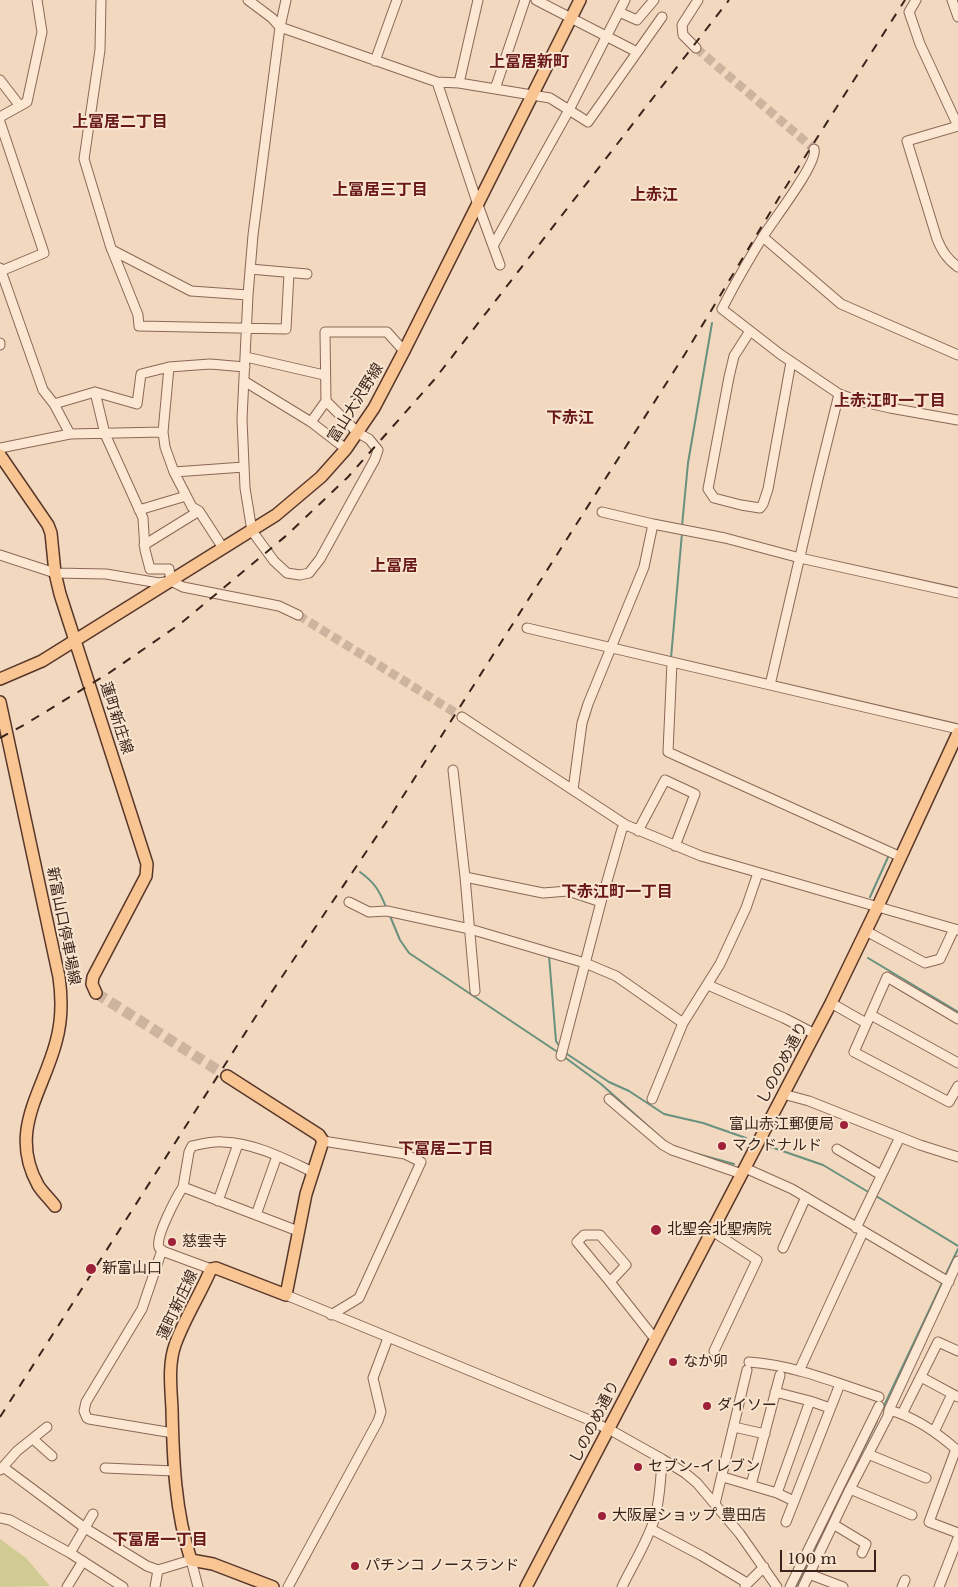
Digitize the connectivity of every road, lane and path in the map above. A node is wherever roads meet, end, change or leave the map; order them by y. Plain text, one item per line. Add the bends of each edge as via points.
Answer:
1 (37, 0) edge
2 (100, 0) edge
3 (248, 0) edge
4 (286, 0) edge
5 (397, 0) edge
6 (478, 0) edge
7 (525, 0) edge
8 (536, 0) edge
9 (580, 0) edge
10 (625, 0) edge
11 (654, 0) edge
12 (698, 0) edge
13 (916, 0) edge
14 (952, 0) edge
15 (619, 12) junction
16 (958, 16) edge
17 (662, 17) dead end
18 (572, 18) junction
19 (280, 27) junction
20 (607, 36) junction
21 (696, 48) tunnel mouth
22 (637, 52) junction
23 (376, 61) junction
24 (0, 80) edge
25 (437, 82) junction
26 (459, 83) junction
27 (495, 88) junction
28 (532, 96) junction
29 (20, 106) junction
30 (569, 110) junction
31 (0, 117) edge
32 (0, 122) edge
33 (958, 126) edge
34 (814, 149) dead end
35 (478, 205) junction
36 (763, 237) junction
37 (493, 246) junction
38 (112, 250) junction
39 (500, 265) dead end
40 (958, 267) edge
41 (0, 269) edge
42 (250, 269) junction
43 (289, 273) junction
44 (307, 274) dead end
45 (248, 295) junction
46 (247, 327) junction
47 (750, 330) junction
48 (404, 351) junction
49 (958, 355) edge
50 (246, 357) junction
51 (791, 362) junction
52 (169, 367) junction
53 (245, 367) junction
54 (324, 375) junction
55 (244, 381) junction
56 (95, 392) junction
57 (839, 394) junction
58 (326, 401) junction
59 (54, 404) junction
60 (958, 420) edge
61 (311, 422) junction
62 (163, 432) junction
63 (358, 433) junction
64 (70, 434) junction
65 (105, 434) junction
66 (0, 448) edge
67 (346, 449) junction
68 (0, 455) edge
69 (244, 467) junction
70 (174, 472) junction
71 (186, 496) junction
72 (139, 510) junction
73 (199, 511) junction
74 (602, 512) dead end
75 (653, 524) junction
76 (252, 531) junction
77 (144, 545) junction
78 (223, 548) junction
79 (0, 555) edge
80 (800, 558) junction
81 (55, 573) junction
82 (171, 580) junction
83 (958, 593) edge
84 (298, 615) tunnel mouth
85 (527, 628) dead end
86 (76, 639) junction
87 (612, 648) junction
88 (672, 662) junction
89 (0, 679) edge
90 (770, 685) junction
91 (0, 702) edge
92 (462, 717) tunnel mouth
93 (958, 731) edge
94 (453, 770) dead end
95 (573, 790) junction
96 (626, 825) junction
97 (638, 831) junction
98 (676, 846) junction
99 (901, 857) junction
100 (758, 873) junction
101 (466, 877) junction
102 (349, 902) dead end
103 (601, 902) junction
104 (878, 906) junction
105 (470, 929) junction
106 (956, 929) edge
107 (866, 931) junction
108 (586, 963) junction
109 (708, 985) junction
110 (475, 991) dead end
111 (96, 993) dead end
112 (831, 1003) junction
113 (868, 1019) junction
114 (958, 1020) edge
115 (683, 1024) junction
116 (815, 1034) junction
117 (561, 1056) dead end
118 (958, 1063) edge
119 (227, 1076) tunnel mouth
120 (958, 1086) edge
121 (783, 1094) junction
122 (609, 1099) dead end
123 (652, 1099) dead end
124 (900, 1137) junction
125 (323, 1141) junction
126 (238, 1144) junction
127 (837, 1149) dead end
128 (277, 1156) junction
129 (958, 1157) edge
130 (744, 1171) junction
131 (313, 1172) junction
132 (881, 1176) junction
133 (183, 1187) junction
134 (806, 1197) junction
135 (218, 1201) junction
136 (55, 1206) dead end
137 (256, 1215) junction
138 (859, 1230) junction
139 (298, 1231) junction
140 (712, 1231) junction
141 (783, 1248) dead end
142 (162, 1250) junction
143 (958, 1261) edge
144 (211, 1270) junction
145 (946, 1280) junction
146 (610, 1282) junction
147 (286, 1296) junction
148 (331, 1314) junction
149 (388, 1338) junction
150 (655, 1339) junction
151 (714, 1351) dead end
152 (958, 1351) edge
153 (799, 1371) junction
154 (780, 1375) dead end
155 (921, 1377) junction
156 (840, 1384) junction
157 (775, 1392) junction
158 (955, 1395) edge
159 (810, 1401) junction
160 (830, 1408) junction
161 (889, 1410) junction
162 (902, 1414) junction
163 (734, 1427) junction
164 (47, 1428) dead end
165 (608, 1429) junction
166 (934, 1432) junction
167 (172, 1434) junction
168 (765, 1434) junction
169 (33, 1439) junction
170 (957, 1450) edge
171 (868, 1454) junction
172 (52, 1456) dead end
173 (662, 1459) junction
174 (105, 1468) dead end
175 (2, 1469) edge
176 (174, 1471) junction
177 (723, 1477) junction
178 (926, 1478) dead end
179 (751, 1485) junction
180 (850, 1489) junction
181 (777, 1493) junction
182 (794, 1501) junction
183 (715, 1504) junction
184 (93, 1514) dead end
185 (912, 1515) dead end
186 (0, 1518) edge
187 (786, 1522) dead end
188 (833, 1524) junction
189 (85, 1528) junction
190 (651, 1529) junction
191 (958, 1533) edge
192 (958, 1538) edge
193 (70, 1553) junction
194 (862, 1553) dead end
195 (191, 1560) junction
196 (83, 1561) junction
197 (764, 1567) junction
198 (158, 1570) junction
199 (809, 1574) junction
200 (746, 1585) edge
201 (69, 1586) edge
202 (941, 1586) edge
203 (123, 1587) edge
204 (155, 1587) edge
205 (198, 1587) edge
206 (273, 1587) edge
207 (288, 1587) edge
208 (526, 1587) edge
209 (622, 1587) edge
210 (777, 1587) edge
211 (790, 1587) edge
212 (802, 1587) edge
213 (843, 1587) edge

1 - 29 street via 42,32 27,102
2 - 38 street via 100,50 84,159
3 - 19 street
4 - 19 street
5 - 23 street
6 - 26 street
7 - 27 street
8 - 18 street
9 - 18 main road, 富山大沢野線
10 - 15 street
11 - 15 street via 637,20
12 - 21 street via 682,25 684,35
13 - 33 street via 908,12
14 - 16 street
15 - 20 street
17 - 22 street
18 - 20 street
18 - 28 main road, 富山大沢野線
19 - 23 street
19 - 42 street
20 - 22 street
20 - 30 street
22 - 30 street via 588,122
23 - 25 street
24 - 29 street
25 - 26 street
25 - 35 street
26 - 27 street
27 - 28 street
28 - 30 street via 550,98
28 - 35 main road, 富山大沢野線
29 - 31 street
30 - 37 street
32 - 41 street via 44,253
33 - 40 street via 907,141 937,239 944,254
34 - 36 street via 814,157 791,197
35 - 37 street
35 - 48 main road, 富山大沢野線
36 - 47 street via 722,309
36 - 49 street via 841,304
37 - 39 street
38 - 45 street via 191,291
38 - 46 street via 138,315 139,326
41 - 59 street via 43,390
42 - 43 street
42 - 45 street
43 - 44 street
43 - 46 street via 286,329
45 - 46 street
46 - 50 street
47 - 51 street
47 - 51 street via 734,356 729,377 708,489 714,498 741,506 760,508 763,504
48 - 54 street via 387,332 325,332
48 - 63 main road, 富山大沢野線
50 - 53 street
50 - 54 street
51 - 57 street
52 - 53 street via 210,364
52 - 56 street via 140,374 137,404
52 - 62 street
53 - 55 street
54 - 58 street
55 - 61 street
55 - 69 street
56 - 59 street
56 - 65 street
57 - 60 street via 890,408
57 - 80 street
58 - 61 street
58 - 63 street
59 - 64 street
61 - 67 street
62 - 65 street
62 - 70 street
63 - 67 main road, 富山大沢野線
63 - 76 street via 369,439 378,450 375,459 320,559 309,572 300,575 288,573 274,562
64 - 65 street
64 - 66 street
65 - 72 street
67 - 76 main road, 富山大沢野線 via 321,477
68 - 81 main road, 蓮町新庄線 via 48,525
69 - 70 street
69 - 76 street
70 - 71 street
71 - 72 street
71 - 73 street via 192,507
72 - 77 street via 143,518
73 - 77 street
73 - 78 street
74 - 75 street
75 - 80 street via 725,538
75 - 87 street via 644,567
76 - 78 main road, 富山大沢野線
77 - 82 street via 150,569 169,569
78 - 82 main road, 富山大沢野線
79 - 81 street
80 - 83 street
80 - 90 street
81 - 82 street via 106,574 159,583
81 - 86 main road, 蓮町新庄線
82 - 84 street via 183,587 279,606
82 - 86 main road, 富山大沢野線
85 - 87 street
86 - 89 main road, 富山大沢野線 via 42,660
86 - 111 main road, 蓮町新庄線 via 147,864 146,876 94,977 92,984
87 - 88 street
87 - 95 street via 582,723
88 - 90 street
88 - 99 street via 668,752
90 - 93 street
91 - 136 main road, 新富山口停車場線 via 60,977 62,997 56,1042 32,1103 26,1139 38,1186
92 - 95 street
93 - 99 main road, しののめ通り
94 - 101 street
95 - 96 street
96 - 97 street
96 - 103 street via 622,829
97 - 98 street
97 - 98 street via 665,780 695,794
98 - 100 street
99 - 104 main road, しののめ通り
100 - 104 street
100 - 109 street via 734,935
101 - 103 street via 543,893 568,891
101 - 105 street
102 - 105 street via 369,912 387,911
103 - 108 street
104 - 106 street
104 - 107 main road, しののめ通り
105 - 108 street
105 - 110 street
106 - 107 street via 940,959 925,963
107 - 112 main road, しののめ通り
108 - 115 street via 616,976
108 - 117 street
109 - 115 street
109 - 116 street
112 - 113 street
112 - 116 main road, しののめ通り
113 - 114 street via 887,977
113 - 118 street
113 - 120 street via 854,1052 950,1102
115 - 123 street
116 - 121 main road, しののめ通り
119 - 125 main road via 319,1135
121 - 124 street
121 - 130 main road, しののめ通り
122 - 130 street via 672,1150
124 - 129 street
124 - 132 street
125 - 131 main road
125 - 148 street via 405,1154 421,1162 359,1298
126 - 128 street
126 - 133 street via 223,1142 192,1146 188,1152
126 - 135 street
127 - 132 street
128 - 131 street
128 - 137 street
130 - 134 street via 792,1188
130 - 140 main road, しののめ通り
131 - 139 main road
132 - 138 street
133 - 135 street
133 - 142 street via 160,1235 158,1245
134 - 138 street
134 - 141 street
135 - 137 street
137 - 139 street
138 - 145 street
138 - 153 street
139 - 147 main road
140 - 150 main road, しののめ通り
140 - 151 street via 757,1260
142 - 144 street
142 - 167 street via 142,1309 86,1402 84,1411 88,1419
143 - 145 street
144 - 147 main road, 蓮町新庄線 via 216,1268
144 - 167 main road, 蓮町新庄線 via 174,1346 170,1369
145 - 161 street
146 - 146 street via 626,1265 600,1235 584,1235 577,1242
146 - 150 street
147 - 148 street
148 - 149 street
149 - 165 street
149 - 207 street via 373,1378 382,1412
150 - 165 main road, しののめ通り
152 - 155 street via 938,1342
153 - 156 street
153 - 163 street via 770,1364 748,1366
154 - 157 street
155 - 158 street
155 - 162 street
156 - 160 street
156 - 211 street via 879,1401
157 - 159 street
157 - 168 street
158 - 166 street
159 - 160 street
159 - 181 street
160 - 182 street
161 - 162 street
161 - 171 street
162 - 166 street
163 - 168 street
163 - 177 street
164 - 169 street
165 - 173 street
165 - 208 main road, しののめ通り
166 - 170 street
167 - 176 main road, 蓮町新庄線
168 - 179 street
169 - 172 street
169 - 175 street via 17,1451
170 - 191 street via 929,1522
171 - 178 street
171 - 180 street
173 - 183 street via 697,1483
173 - 190 street via 659,1498
174 - 176 street
175 - 189 street
176 - 195 main road, 蓮町新庄線
177 - 179 street
177 - 183 street
179 - 181 street
180 - 185 street
180 - 188 street
181 - 182 street
182 - 187 street
183 - 197 street
184 - 189 street
186 - 193 street via 10,1520
188 - 194 street via 866,1544
188 - 199 street
189 - 193 street
189 - 198 street
190 - 200 street via 702,1556
190 - 209 street
192 - 202 street
193 - 196 street
195 - 198 street
195 - 205 street
195 - 206 main road via 213,1564
196 - 201 street
196 - 203 street
197 - 200 street
197 - 210 street
198 - 204 street
199 - 212 street
199 - 213 street

